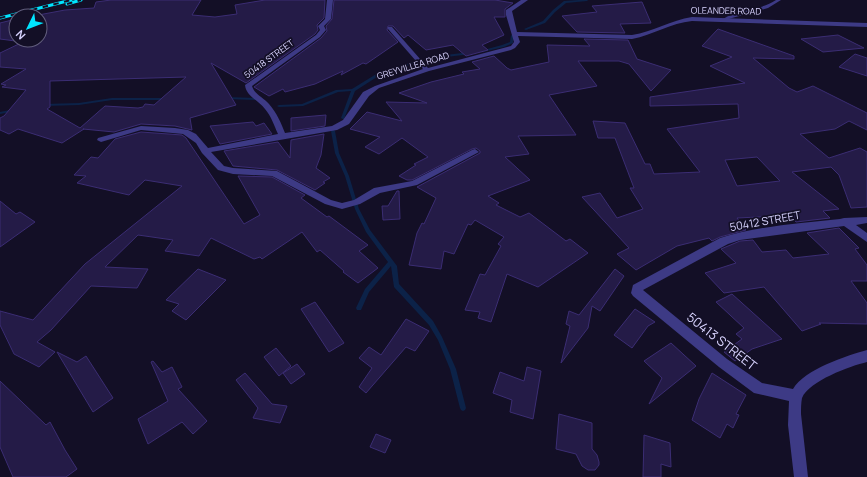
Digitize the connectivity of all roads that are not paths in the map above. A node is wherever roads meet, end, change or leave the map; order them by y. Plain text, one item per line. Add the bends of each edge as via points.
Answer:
1 (330, 0) edge
2 (525, 0) edge
3 (779, 0) edge
4 (725, 19) junction
5 (867, 25) edge
6 (390, 28) dead end
7 (515, 34) junction
8 (427, 70) junction
9 (282, 136) junction
10 (101, 140) dead end
11 (205, 151) junction
12 (475, 152) dead end
13 (867, 220) edge
14 (844, 221) junction
15 (867, 238) edge
16 (636, 293) joint
17 (867, 356) edge
18 (796, 396) junction
19 (801, 477) edge

1 - 9 street, 50418 STREET via 328,19 321,26 323,30 318,36 248,85 251,93 266,105 277,120
2 - 7 street via 509,10
3 - 4 lane via 770,7
4 - 5 street, OLEANDER ROAD
4 - 7 street, OLEANDER ROAD via 686,19 646,35 632,37
6 - 8 street
7 - 8 street, GREYVILLEA ROAD via 517,42 509,49
8 - 9 street, GREYVILLEA ROAD via 370,90 342,125 327,130
9 - 11 street, GREYVILLEA ROAD
10 - 11 street via 142,128 175,130 193,136
11 - 12 street via 214,162 227,170 274,173 328,202 342,206 357,202 377,190 421,180
13 - 14 street, 50412 STREET
14 - 15 street
14 - 16 street, 50412 STREET via 739,236 724,241 638,287
16 - 18 street, 50413 STREET via 723,363 760,389
17 - 18 street via 824,372
18 - 19 street via 794,415

